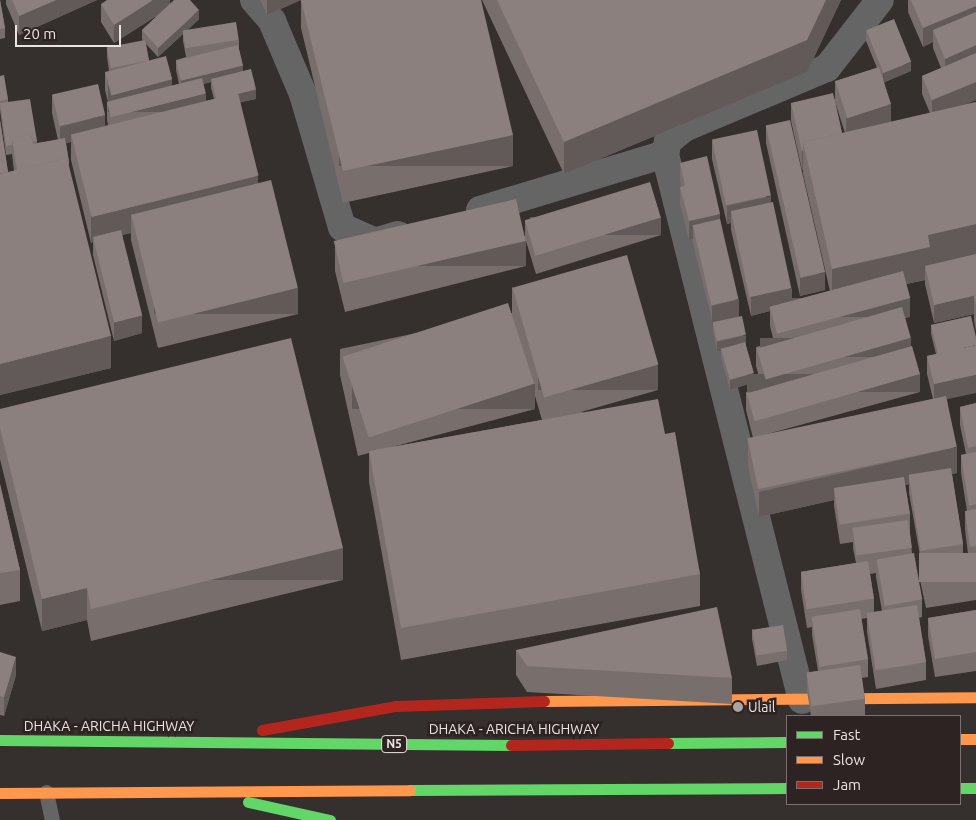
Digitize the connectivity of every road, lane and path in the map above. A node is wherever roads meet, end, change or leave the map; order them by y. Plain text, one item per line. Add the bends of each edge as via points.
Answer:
1 (254, 0) edge
2 (880, 0) edge
3 (665, 154) junction
4 (459, 216) edge
5 (421, 228) edge
6 (976, 697) edge
7 (802, 700) junction
8 (976, 738) edge
9 (961, 739) edge
10 (0, 740) edge
11 (199, 742) junction
12 (786, 742) edge
13 (786, 788) edge
14 (961, 788) edge
15 (976, 788) edge
16 (200, 791) junction
17 (46, 792) junction
18 (0, 793) edge
19 (52, 820) edge
20 (330, 820) edge

1 - 5 street via 272,21 303,94 342,227 375,242
2 - 3 street via 827,68 684,128 668,142
3 - 4 street
3 - 7 street
6 - 7 highway
7 - 11 highway via 498,701 395,706
8 - 9 highway
10 - 11 highway, DHAKA - ARICHA HIGHWAY / N5
11 - 12 highway, DHAKA - ARICHA HIGHWAY / N5 via 508,745
13 - 16 highway
14 - 15 highway
16 - 17 highway
16 - 20 highway
17 - 18 highway
17 - 19 lane

